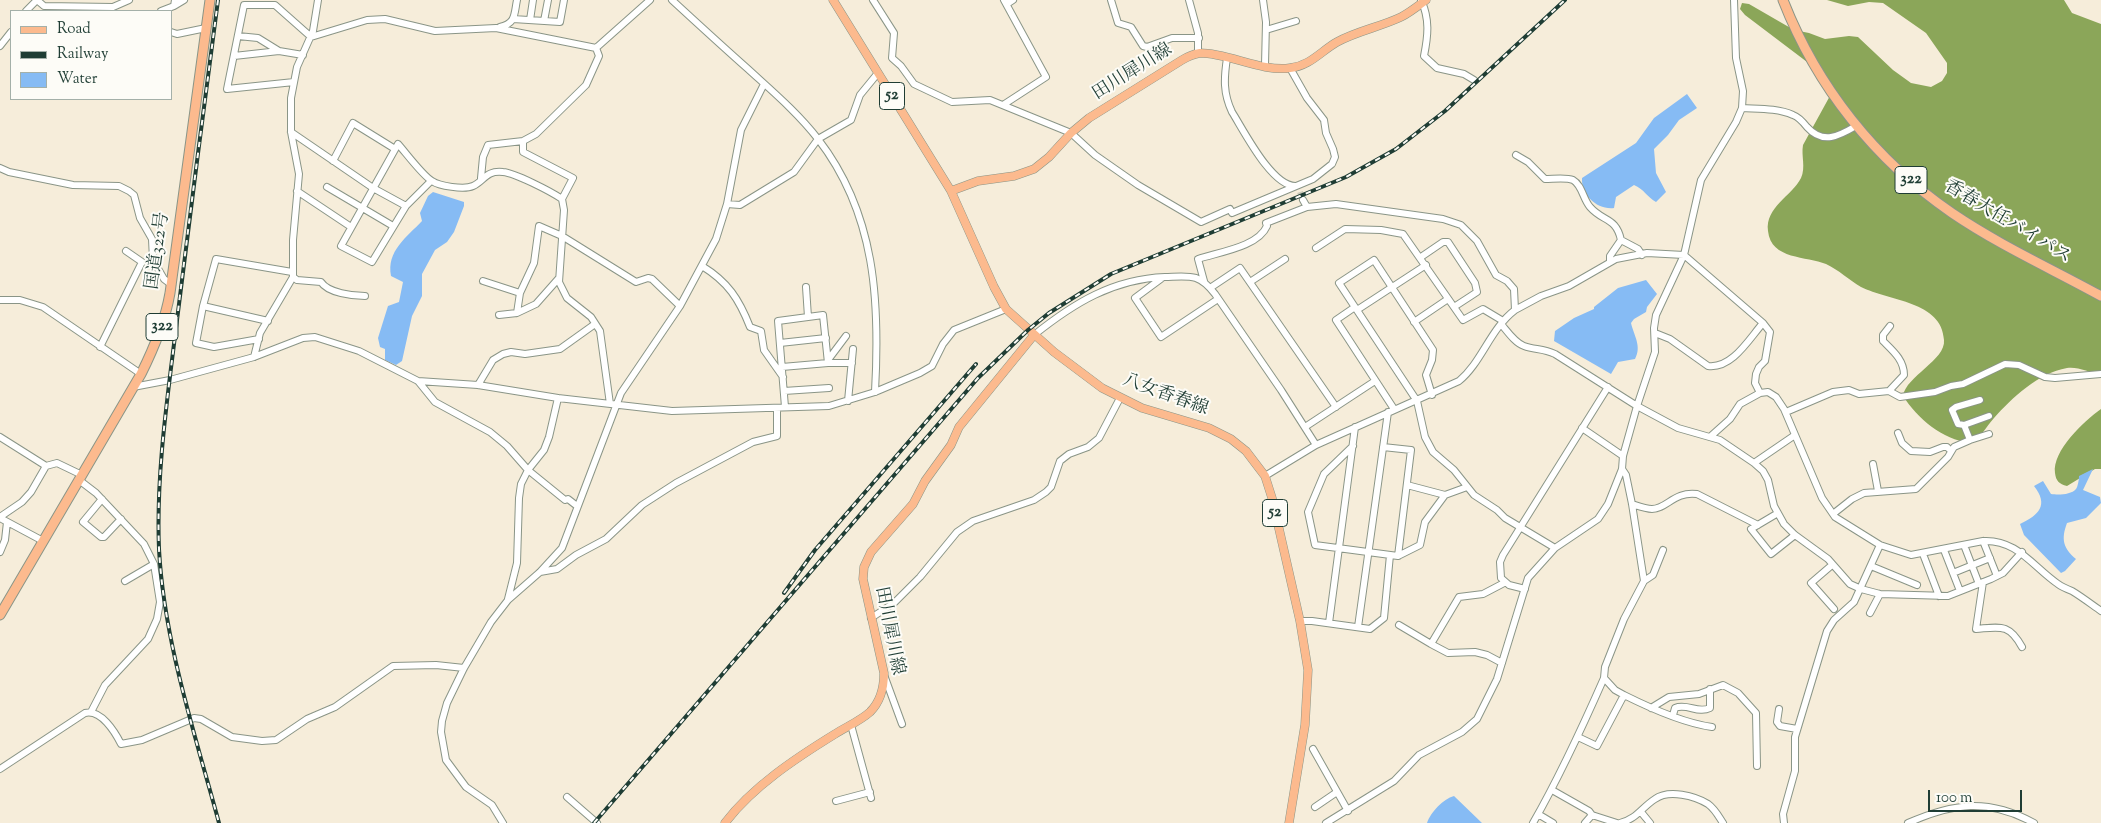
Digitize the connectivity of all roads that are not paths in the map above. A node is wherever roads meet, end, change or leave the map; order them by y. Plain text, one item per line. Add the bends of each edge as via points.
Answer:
1 (25, 0) edge
2 (37, 0) edge
3 (129, 0) edge
4 (184, 0) edge
5 (210, 0) edge
6 (318, 0) edge
7 (517, 0) edge
8 (533, 0) edge
9 (548, 0) edge
10 (564, 0) edge
11 (650, 0) edge
12 (672, 0) edge
13 (833, 0) edge
14 (872, 0) edge
15 (1013, 0) edge
16 (1111, 0) edge
17 (1189, 0) edge
18 (1263, 0) edge
19 (1734, 0) edge
20 (1783, 0) edge
21 (1423, 1) edge
22 (1005, 2) edge
23 (175, 3) edge
24 (27, 9) edge
25 (163, 10) edge
26 (514, 20) junction
27 (530, 20) junction
28 (1296, 20) dead end
29 (544, 21) junction
30 (206, 28) junction
31 (496, 28) junction
32 (1266, 30) junction
33 (172, 32) edge
34 (10, 33) edge
35 (238, 36) junction
36 (310, 36) junction
37 (1199, 38) junction
38 (0, 46) edge
39 (596, 48) junction
40 (279, 52) junction
41 (1198, 53) junction
42 (303, 54) junction
43 (234, 56) junction
44 (1227, 58) junction
45 (1265, 65) junction
46 (1290, 68) junction
47 (878, 73) junction
48 (1474, 80) dead end
49 (294, 82) junction
50 (764, 84) junction
51 (1003, 105) junction
52 (1742, 108) junction
53 (1856, 126) junction
54 (291, 132) junction
55 (1072, 133) junction
56 (818, 139) junction
57 (523, 142) junction
58 (395, 148) junction
59 (1516, 156) dead end
60 (334, 161) junction
61 (0, 168) edge
62 (481, 178) junction
63 (432, 181) junction
64 (327, 187) dead end
65 (373, 188) junction
66 (1299, 189) junction
67 (297, 191) junction
68 (951, 191) junction
69 (562, 199) junction
70 (1303, 200) tunnel mouth
71 (727, 204) junction
72 (406, 206) junction
73 (1307, 207) junction
74 (362, 208) junction
75 (393, 226) junction
76 (351, 227) junction
77 (562, 236) junction
78 (1621, 240) junction
79 (1316, 248) dead end
80 (126, 251) dead end
81 (1642, 255) junction
82 (1684, 255) junction
83 (1421, 258) junction
84 (1285, 259) dead end
85 (1610, 262) junction
86 (1426, 265) junction
87 (702, 266) junction
88 (292, 274) junction
89 (1163, 277) junction
90 (560, 278) junction
91 (483, 281) dead end
92 (1204, 281) junction
93 (1250, 282) junction
94 (172, 285) junction
95 (806, 287) dead end
96 (1210, 288) junction
97 (1391, 288) junction
98 (520, 293) junction
99 (366, 296) dead end
100 (2101, 296) edge
101 (1218, 299) junction
102 (1448, 299) junction
103 (0, 300) edge
104 (203, 306) junction
105 (680, 306) junction
106 (1454, 307) junction
107 (1356, 308) junction
108 (1006, 309) junction
109 (1515, 310) junction
110 (517, 313) junction
111 (499, 315) dead end
112 (808, 317) junction
113 (268, 321) junction
114 (1414, 322) junction
115 (1502, 323) junction
116 (1764, 323) junction
117 (595, 324) junction
118 (1890, 326) dead end
119 (1655, 333) junction
120 (1034, 334) junction
121 (846, 336) dead end
122 (826, 338) junction
123 (259, 339) junction
124 (780, 343) junction
125 (100, 346) junction
126 (853, 349) dead end
127 (254, 357) junction
128 (828, 361) junction
129 (852, 363) junction
130 (782, 367) junction
131 (141, 374) junction
132 (2101, 374) edge
133 (783, 378) junction
134 (418, 381) junction
135 (1375, 381) junction
136 (478, 385) junction
137 (133, 387) junction
138 (1608, 387) junction
139 (829, 388) dead end
140 (784, 391) junction
141 (1889, 391) junction
142 (875, 392) junction
143 (1760, 393) junction
144 (1432, 395) junction
145 (558, 398) junction
146 (1120, 398) junction
147 (1980, 400) dead end
148 (848, 401) junction
149 (1417, 401) junction
150 (613, 405) junction
151 (1637, 406) junction
152 (785, 407) junction
153 (1336, 407) junction
154 (777, 408) junction
155 (1391, 410) junction
156 (1786, 412) junction
157 (1989, 416) dead end
158 (1964, 425) junction
159 (1305, 427) junction
160 (1355, 427) junction
161 (1582, 428) junction
162 (1898, 433) dead end
163 (1989, 434) dead end
164 (1795, 435) junction
165 (1711, 436) junction
166 (0, 437) edge
167 (1970, 440) junction
168 (1316, 445) junction
169 (1354, 446) junction
170 (1383, 447) junction
171 (1951, 451) junction
172 (1623, 456) junction
173 (1754, 463) junction
174 (1874, 464) dead end
175 (46, 466) junction
176 (1622, 469) junction
177 (528, 470) junction
178 (1265, 476) junction
179 (80, 478) junction
180 (1407, 485) junction
181 (1467, 487) junction
182 (1878, 492) junction
183 (1445, 495) junction
184 (102, 499) junction
185 (1632, 504) junction
186 (577, 506) junction
187 (1778, 513) junction
188 (1832, 514) junction
189 (0, 518) edge
190 (121, 519) junction
191 (7, 522) junction
192 (1758, 525) junction
193 (1520, 527) junction
194 (1795, 535) junction
195 (43, 541) junction
196 (1983, 541) junction
197 (1880, 545) junction
198 (1964, 545) junction
199 (1340, 548) junction
200 (1555, 548) junction
201 (1663, 550) dead end
202 (1944, 550) junction
203 (0, 552) edge
204 (1368, 552) junction
205 (2022, 552) junction
206 (1923, 554) junction
207 (1390, 555) junction
208 (1398, 556) junction
209 (1990, 558) junction
210 (154, 564) junction
211 (1832, 565) junction
212 (1871, 566) junction
213 (1972, 566) junction
214 (540, 572) junction
215 (1953, 573) junction
216 (1997, 576) junction
217 (125, 581) dead end
218 (1644, 581) junction
219 (1504, 582) junction
220 (1981, 583) junction
221 (1525, 589) junction
222 (1861, 589) junction
223 (1960, 591) junction
224 (1880, 594) junction
225 (1905, 596) junction
226 (1939, 596) junction
227 (508, 600) junction
228 (1834, 609) dead end
229 (2101, 611) edge
230 (1870, 613) dead end
231 (0, 615) edge
232 (871, 618) junction
233 (1300, 621) junction
234 (1330, 623) junction
235 (1399, 625) dead end
236 (1358, 627) junction
237 (1431, 644) junction
238 (2022, 647) dead end
239 (1502, 663) junction
240 (464, 668) junction
241 (884, 673) junction
242 (1604, 678) junction
243 (1710, 689) junction
244 (1624, 695) junction
245 (1651, 708) junction
246 (1779, 709) dead end
247 (91, 712) junction
248 (1673, 715) junction
249 (902, 724) dead end
250 (851, 725) junction
251 (1712, 727) dead end
252 (1797, 730) junction
253 (1578, 738) junction
254 (1313, 750) dead end
255 (1757, 766) dead end
256 (0, 769) edge
257 (1552, 790) junction
258 (1338, 792) junction
259 (568, 797) dead end
260 (836, 802) dead end
261 (1315, 807) dead end
262 (1348, 811) junction
263 (1641, 812) junction
264 (1538, 814) junction
265 (1592, 815) junction
266 (588, 820) edge
267 (1784, 822) edge
268 (503, 823) edge
269 (597, 823) edge
270 (725, 823) edge
271 (1289, 823) edge
272 (1326, 823) edge
273 (1532, 823) edge
274 (1553, 823) edge
275 (1585, 823) edge
276 (1622, 823) edge
277 (1649, 823) edge
278 (1654, 823) edge
279 (1723, 823) edge
280 (1775, 823) edge
281 (1908, 823) edge
282 (2034, 823) edge

1 - 24 street
2 - 3 street via 44,6 113,7
2 - 24 street
4 - 23 street
5 - 30 highway, 国道322号 / 322
6 - 36 street
7 - 26 street
8 - 27 street
9 - 29 street
10 - 29 street via 560,22
11 - 39 street
12 - 50 street
13 - 47 main road, 八女香春線 / 52
14 - 51 street via 894,33 892,58 914,84 952,102 990,100
15 - 22 street
16 - 37 street via 1118,23 1131,27 1147,48 1172,38
17 - 37 street
18 - 32 street
19 - 52 street
20 - 53 highway, 香春大任バイパス / 322 via 1812,62
21 - 46 main road, 田川犀川線 via 1401,17 1360,31 1309,62
21 - 48 street via 1429,32 1424,56 1437,68 1464,74
22 - 51 street via 1046,77
23 - 25 street
26 - 27 street
26 - 31 street via 509,25
27 - 29 street
28 - 32 street
30 - 33 street
30 - 94 highway, 国道322号 / 322
31 - 36 street via 435,31 384,19 367,20
31 - 39 street
32 - 45 street
34 - 38 street
35 - 36 street via 244,5 275,6
35 - 40 street via 258,38
35 - 43 street
36 - 42 street
37 - 41 street
39 - 57 street via 599,56 586,85 536,134
40 - 42 street
40 - 43 street
41 - 44 main road, 田川犀川線
41 - 55 main road, 田川犀川線 via 1089,118
42 - 49 street
43 - 49 street via 227,89
44 - 45 main road, 田川犀川線
44 - 66 street via 1224,80 1232,112 1273,174 1283,183
45 - 46 main road, 田川犀川線
46 - 66 street via 1306,98 1324,120 1335,157 1332,164
47 - 56 street via 860,95 851,120
47 - 68 main road, 八女香春線 / 52
49 - 54 street
50 - 56 street
50 - 71 street via 741,130
51 - 55 street
52 - 53 street via 1794,115 1822,138 1835,137
52 - 82 street via 1701,180
53 - 100 highway, 香春大任バイパス / 322 via 1885,158 1953,213
54 - 60 street
54 - 67 street via 299,174
55 - 66 street via 1095,155 1200,222 1230,209 1232,213
55 - 68 main road, 田川犀川線 via 1034,169 1014,176 978,181
56 - 71 street via 794,172 740,206
56 - 142 street via 841,174 865,233 871,258 878,338
57 - 62 street via 488,145
57 - 69 street via 523,152 573,178
58 - 60 street via 353,123
58 - 63 street via 398,144
58 - 65 street
59 - 78 street via 1528,162 1545,180 1575,181 1591,208 1614,223
60 - 65 street
61 - 94 street via 73,185 119,186 129,191 134,195 140,218 152,239 153,260 164,279
62 - 63 street via 473,186 461,189
62 - 69 street via 504,172
63 - 72 street
64 - 74 street
65 - 72 street
65 - 74 street
67 - 76 street
67 - 88 street
68 - 108 main road, 八女香春線 / 52
69 - 77 street
70 - 73 street
71 - 87 street via 716,240
72 - 75 street
73 - 92 street via 1266,223 1265,231 1253,242 1198,259
73 - 109 street via 1336,204 1443,219 1461,225 1477,242 1493,271 1514,289
74 - 75 street
74 - 76 street
75 - 76 street via 372,262 341,246
77 - 90 street
77 - 98 street via 539,226 534,263
77 - 105 street via 636,282 652,279
78 - 81 street via 1638,249
78 - 85 street via 1610,256
79 - 83 street via 1345,229 1381,230 1403,234
80 - 125 street via 142,262
81 - 82 street
81 - 85 street via 1624,256
82 - 116 street
82 - 119 street via 1656,315
83 - 86 street
83 - 106 street via 1443,242 1448,242 1475,283 1477,292
84 - 93 street
85 - 109 street via 1569,286
86 - 97 street
86 - 102 street
87 - 105 street
87 - 133 street via 715,274 739,301 750,327 761,331 764,350
88 - 99 street via 297,280 322,282 326,288
88 - 104 street via 216,259
88 - 113 street
89 - 92 street via 1190,276
89 - 101 street via 1135,298 1162,337
89 - 120 street via 1143,278 1112,287 1066,310
90 - 110 street via 536,304
90 - 117 street via 567,298 592,317
91 - 98 street
92 - 96 street
93 - 96 street via 1240,268
93 - 153 street
94 - 131 highway, 国道322号 / 322 via 163,325
95 - 112 street
96 - 101 street
97 - 107 street
97 - 107 street via 1374,260 1339,283
97 - 114 street
98 - 110 street
101 - 159 street
102 - 106 street
102 - 114 street
103 - 125 street via 20,300 43,307
104 - 113 street
104 - 123 street via 196,343 214,347
105 - 150 street
106 - 115 street via 1463,320 1483,309
107 - 135 street via 1336,320
107 - 149 street
108 - 120 main road, 八女香春線 / 52
108 - 142 street via 954,330 942,344 932,366
109 - 115 street
110 - 111 street
112 - 122 street via 823,315
112 - 124 street via 778,321
113 - 123 street
114 - 144 street via 1434,354 1426,376
115 - 138 street via 1520,344 1556,354
115 - 144 street via 1464,377
116 - 119 street via 1730,360 1713,366
116 - 143 street via 1770,332 1765,361 1756,374 1755,383
117 - 136 street via 560,349 503,354 493,360
117 - 150 street via 600,331
118 - 141 street via 1882,335 1883,341 1898,356 1904,375
119 - 151 street via 1655,352
120 - 146 main road, 八女香春線 / 52 via 1084,376
120 - 232 main road, 田川犀川線 via 959,427 913,504 871,552 863,579
121 - 128 street
122 - 124 street
122 - 128 street
123 - 127 street
124 - 130 street
125 - 131 street
126 - 129 street
127 - 134 street via 303,338 315,337 359,351
127 - 137 street
128 - 129 street
128 - 130 street
129 - 148 street
130 - 133 street
131 - 137 highway, 国道322号 / 322
132 - 141 street via 2045,377 2005,364 1963,384 1935,392 1900,397
133 - 140 street
134 - 136 street
134 - 177 street via 435,402 490,432
135 - 153 street
135 - 155 street
136 - 145 street
137 - 179 highway, 国道322号 / 322
138 - 151 street
138 - 161 street
139 - 140 street
140 - 152 street
141 - 156 street via 1868,394 1849,390 1833,392
142 - 148 street
143 - 156 street via 1768,392 1776,397
143 - 165 street via 1740,404 1730,419
144 - 149 street
145 - 150 street
145 - 177 street via 544,450
146 - 178 main road, 八女香春線 / 52 via 1209,428 1230,439 1246,451
146 - 232 street via 1098,438 1088,447 1060,461 1046,492 1034,500 973,521 956,532 920,577 894,603
147 - 158 street via 1952,410 1958,424
148 - 152 street via 828,406
149 - 155 street
149 - 181 street via 1429,444
150 - 154 street via 672,411
150 - 186 street
151 - 165 street via 1678,428
151 - 172 street
152 - 154 street
153 - 159 street
154 - 214 street via 777,436 753,442 676,483 642,506 606,539 557,569
155 - 160 street
155 - 170 street
156 - 164 street
157 - 158 street
158 - 167 street
159 - 168 street
160 - 168 street
160 - 169 street
161 - 172 street
161 - 193 street
162 - 171 street via 1902,443 1911,451 1930,452 1947,447
163 - 167 street
164 - 173 street
164 - 188 street
165 - 173 street
166 - 175 street
167 - 171 street
168 - 178 street
169 - 199 street
169 - 199 street via 1324,474 1308,512 1315,545
170 - 180 street via 1411,450
170 - 204 street
171 - 182 street via 1916,489
172 - 176 street
173 - 187 street via 1768,480
174 - 182 street
175 - 179 street via 57,463
175 - 189 street via 31,492
176 - 185 street
176 - 200 street via 1608,504 1598,519
177 - 186 street via 564,500 568,499
177 - 227 street via 518,498 517,563
178 - 233 main road, 八女香春線 / 52
179 - 184 street
179 - 195 highway, 国道322号 / 322
180 - 183 street
180 - 208 street
181 - 183 street
181 - 193 street
182 - 188 street via 1858,496
183 - 208 street via 1425,522 1420,545
184 - 190 street
184 - 190 street via 83,522 104,537
185 - 192 street via 1652,509 1672,498 1697,494
185 - 218 street
186 - 214 street via 562,548
187 - 192 street
187 - 194 street
188 - 197 street
189 - 191 street
190 - 210 street via 144,544
191 - 195 street
191 - 203 street
192 - 194 street via 1751,529 1771,554
193 - 200 street
193 - 219 street via 1500,562
194 - 211 street
195 - 231 highway, 国道322号 / 322
196 - 198 street
196 - 205 street via 2004,544
196 - 209 street
197 - 206 street via 1911,555
197 - 212 street
198 - 202 street
198 - 213 street
199 - 204 street
199 - 234 street
200 - 221 street via 1528,578
201 - 218 street via 1653,575
202 - 206 street
202 - 215 street
204 - 207 street
204 - 236 street
205 - 216 street
205 - 229 street via 2059,585
206 - 226 street
207 - 208 street
207 - 236 street via 1384,618 1370,629
209 - 213 street
209 - 216 street
210 - 217 street
210 - 247 street via 160,602 154,628 148,639 105,685
211 - 222 street via 1850,584
211 - 228 street via 1811,583
212 - 222 street
212 - 225 street via 1914,584
213 - 215 street
213 - 220 street
214 - 227 street
215 - 223 street
216 - 220 street
218 - 242 street via 1624,619 1605,667
219 - 221 street
219 - 237 street via 1484,594 1459,596
220 - 223 street
220 - 238 street via 1976,629 2002,627 2016,636
221 - 239 street
222 - 224 street
222 - 252 street via 1854,602 1827,631
223 - 226 street
224 - 225 street
224 - 230 street
225 - 226 street
227 - 240 street
232 - 241 main road, 田川犀川線
233 - 234 street
233 - 271 main road, 八女香春線 / 52 via 1308,670 1307,705
234 - 236 street
235 - 237 street
237 - 239 street via 1448,653 1475,652
239 - 262 street via 1476,719 1462,732 1419,755 1394,782
240 - 247 street via 393,666 335,707 307,719 276,740 232,737 201,718 194,718 142,740 121,744 115,731
240 - 268 street via 442,721 446,760 466,787 492,805
241 - 249 street
241 - 250 main road, 田川犀川線 via 883,689 877,703
242 - 244 street
242 - 253 street
243 - 245 street via 1699,694 1669,697
243 - 248 street via 1710,708 1697,710 1678,706
243 - 255 street via 1727,686 1756,713
244 - 245 street
244 - 253 street via 1597,746
245 - 248 street
246 - 252 street via 1777,722 1780,726
247 - 256 street
248 - 251 street
250 - 260 street via 871,795
250 - 270 main road, 田川犀川線 via 768,780 737,806
252 - 267 street via 1795,771 1783,814
253 - 257 street
254 - 258 street
257 - 264 street
257 - 265 street
258 - 261 street
258 - 262 street
259 - 266 street
262 - 272 street
263 - 276 street
263 - 277 street
263 - 279 street via 1656,798 1680,795 1709,805
264 - 273 street
264 - 274 street
265 - 275 street
265 - 276 street
266 - 269 street
267 - 280 street
277 - 278 street
281 - 282 street via 1935,811 1955,807 2002,809

